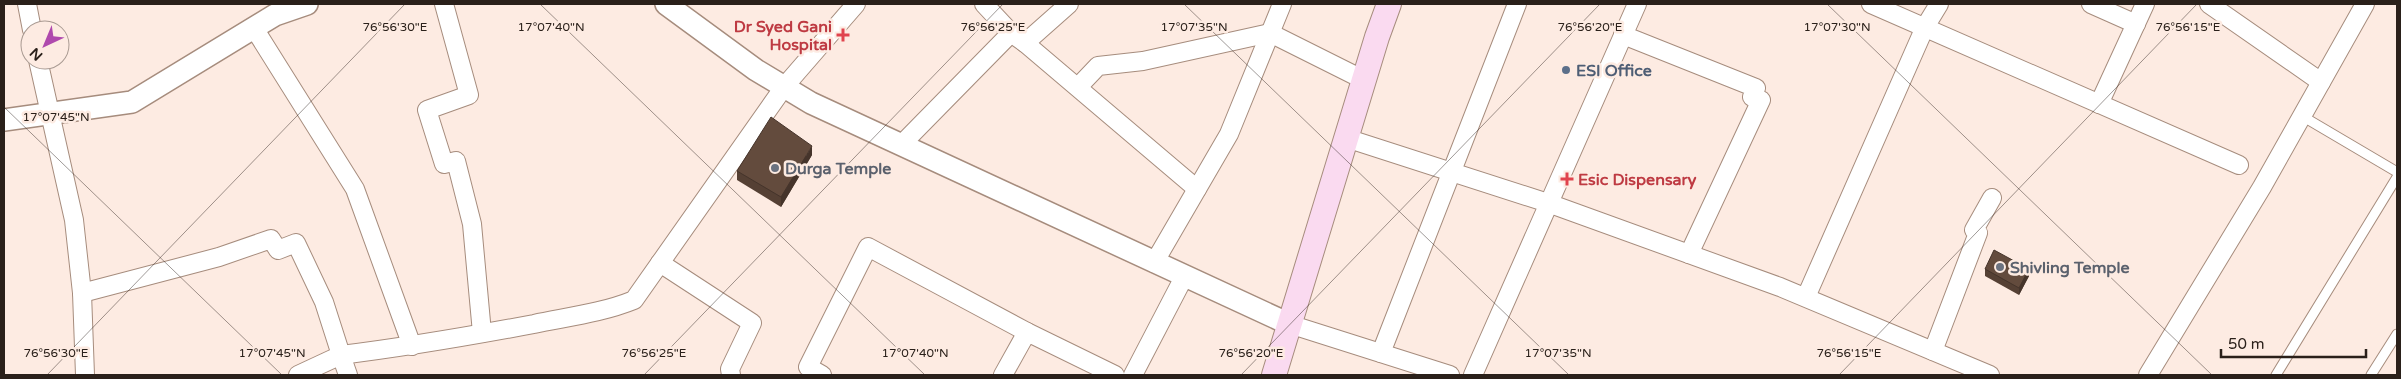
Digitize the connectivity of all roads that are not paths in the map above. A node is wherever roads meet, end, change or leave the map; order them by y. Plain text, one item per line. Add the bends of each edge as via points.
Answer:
1 (307, 4) edge
2 (444, 4) edge
3 (666, 4) edge
4 (856, 4) edge
5 (984, 4) edge
6 (1069, 4) edge
7 (1282, 4) edge
8 (1390, 4) edge
9 (1517, 4) edge
10 (1637, 4) edge
11 (1871, 4) edge
12 (1940, 4) edge
13 (2091, 4) edge
14 (2145, 4) edge
15 (2209, 4) edge
16 (2365, 4) edge
17 (28, 5) edge
18 (30, 20) edge
19 (2136, 24) junction
20 (1924, 27) junction
21 (254, 28) junction
22 (1011, 33) junction
23 (1270, 33) junction
24 (1624, 35) junction
25 (1026, 43) junction
26 (40, 70) edge
27 (1364, 80) junction
28 (2320, 82) junction
29 (784, 87) junction
30 (1078, 87) junction
31 (2099, 104) junction
32 (48, 113) junction
33 (2302, 116) junction
34 (4, 120) edge
35 (1346, 138) junction
36 (901, 145) junction
37 (2239, 164) dead end
38 (1452, 172) junction
39 (2397, 172) edge
40 (2397, 177) edge
41 (1197, 189) junction
42 (1992, 198) dead end
43 (1548, 203) junction
44 (1690, 254) junction
45 (660, 263) junction
46 (1154, 263) junction
47 (1184, 277) junction
48 (82, 293) junction
49 (1806, 297) junction
50 (1289, 324) junction
51 (1027, 332) junction
52 (482, 333) junction
53 (2397, 334) edge
54 (412, 346) junction
55 (1932, 351) junction
56 (1381, 353) junction
57 (341, 355) junction
58 (84, 375) edge
59 (298, 375) edge
60 (348, 375) edge
61 (730, 375) edge
62 (822, 375) edge
63 (1003, 375) edge
64 (1115, 375) edge
65 (1133, 375) edge
66 (1274, 375) edge
67 (1450, 375) edge
68 (1473, 375) edge
69 (1990, 375) edge
70 (2148, 375) edge
71 (2276, 375) edge
72 (2371, 375) edge

1 - 21 street via 275,15
2 - 52 street via 469,95 427,110 444,164 456,161 472,224
3 - 29 street
4 - 29 street
5 - 22 street
6 - 25 street
7 - 23 street
8 - 27 main road
9 - 38 street
10 - 24 street
11 - 20 street
12 - 20 street
13 - 19 street
14 - 19 street
15 - 28 street
16 - 28 street
17 - 18 street
19 - 31 street
20 - 31 street
20 - 49 street
21 - 32 street via 132,102
21 - 54 street via 355,189
22 - 25 street
22 - 36 street
23 - 27 street
23 - 30 street via 1142,62 1098,66
23 - 41 street via 1229,134
24 - 43 street
24 - 44 street via 1756,88 1752,97 1761,100
25 - 30 street
26 - 32 street
27 - 35 main road
28 - 33 street
29 - 36 street
29 - 45 street
30 - 41 street
31 - 37 street
32 - 34 street
32 - 48 street via 74,220
33 - 39 lane
33 - 70 street
35 - 38 street
35 - 50 main road
36 - 46 street
38 - 43 street
38 - 56 street
40 - 71 lane
41 - 46 street
42 - 55 street via 1974,230 1978,233
43 - 44 street
43 - 68 street
44 - 49 street
45 - 52 street via 634,300 613,308
45 - 61 street via 752,323
46 - 47 street
47 - 50 street
47 - 65 street
48 - 57 street via 218,257 271,239 278,250 296,243 324,302
48 - 58 street
49 - 55 street
50 - 56 street
50 - 66 main road
51 - 62 street via 868,247 808,367
51 - 63 street
51 - 64 street
52 - 54 street
53 - 72 lane
54 - 57 street
55 - 69 street
56 - 67 street
57 - 59 street
57 - 60 street

